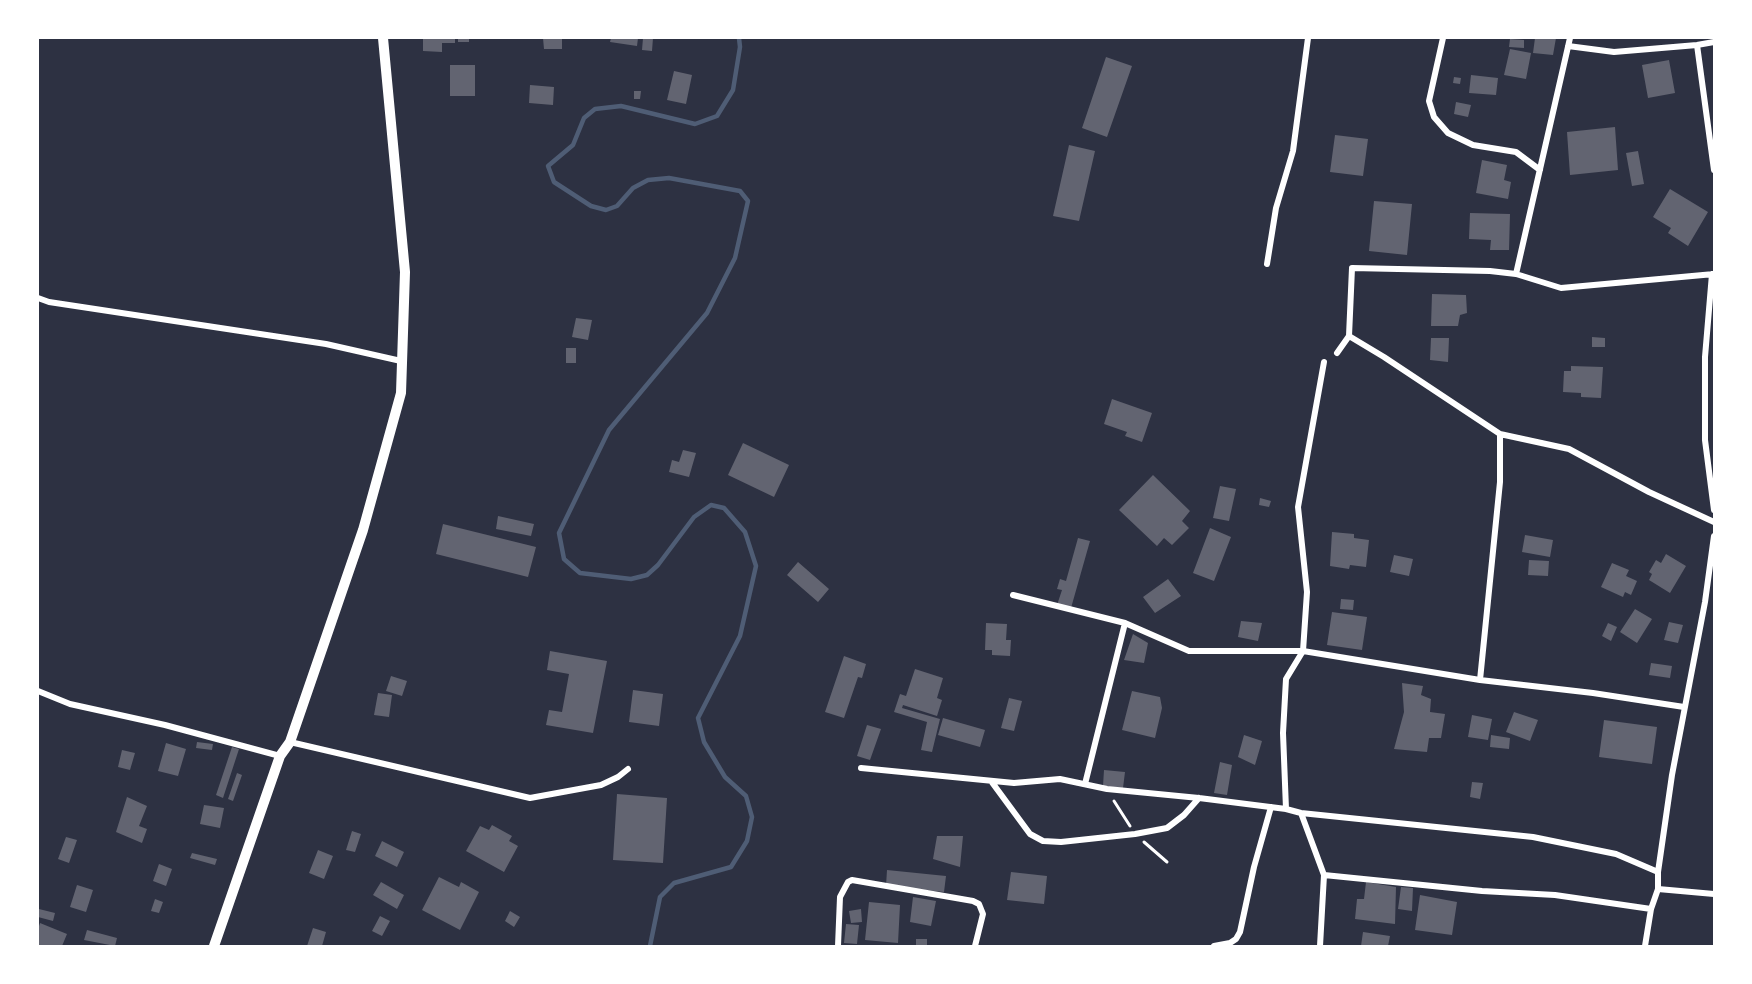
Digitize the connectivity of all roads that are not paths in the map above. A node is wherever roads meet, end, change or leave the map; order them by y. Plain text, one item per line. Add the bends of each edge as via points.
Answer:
1 (383, 38) edge
2 (1308, 38) edge
3 (1443, 38) edge
4 (1570, 38) edge
5 (1714, 42) edge
6 (1697, 45) junction
7 (1568, 46) junction
8 (1540, 170) junction
9 (1714, 170) edge
10 (1268, 264) dead end
11 (1516, 274) junction
12 (1713, 274) edge
13 (38, 298) edge
14 (1349, 336) junction
15 (1337, 353) dead end
16 (401, 361) junction
17 (1324, 362) dead end
18 (1500, 434) junction
19 (1714, 510) edge
20 (1714, 522) edge
21 (1714, 536) edge
22 (1013, 595) dead end
23 (1125, 623) junction
24 (1303, 651) junction
25 (1480, 680) junction
26 (38, 691) edge
27 (1684, 707) junction
28 (290, 742) junction
29 (280, 756) junction
30 (627, 768) dead end
31 (861, 768) dead end
32 (991, 781) junction
33 (1085, 784) junction
34 (1198, 798) junction
35 (1271, 807) junction
36 (1286, 809) junction
37 (1300, 813) junction
38 (1658, 872) junction
39 (1324, 875) junction
40 (1658, 889) junction
41 (1714, 894) edge
42 (1651, 909) junction
43 (214, 946) edge
44 (838, 946) edge
45 (975, 946) edge
46 (1214, 946) edge
47 (1320, 946) edge
48 (1645, 946) edge

1 - 16 street via 405,272
2 - 10 street via 1293,151 1276,208
3 - 8 street via 1430,101 1434,117 1448,133 1473,145 1516,152
4 - 7 street
5 - 6 street
6 - 7 street via 1614,52
6 - 9 street
7 - 8 street
8 - 11 street
11 - 12 street via 1561,288
11 - 14 street via 1352,268
12 - 19 street via 1705,357 1705,440
13 - 16 street via 326,344
14 - 15 street
14 - 18 street
16 - 28 street via 401,393 363,530
17 - 24 street via 1298,507 1307,592
18 - 20 street via 1569,449
18 - 25 street via 1500,482
21 - 27 street
22 - 23 street
23 - 24 street via 1188,651
23 - 33 street
24 - 25 street
24 - 36 street via 1286,679
25 - 27 street
26 - 29 street via 70,704
27 - 38 street
28 - 29 street
28 - 30 street via 530,798 601,785
29 - 43 street
31 - 32 street
32 - 33 street via 1060,779
32 - 34 street via 1030,834 1043,841 1083,840 1167,828
33 - 34 street
34 - 35 street
35 - 36 street
35 - 46 street via 1240,932 1230,943
36 - 37 street
37 - 38 street via 1533,837 1616,854
37 - 39 street
38 - 40 street
39 - 42 street via 1555,895
39 - 47 street
40 - 41 street
40 - 42 street
42 - 48 street
44 - 45 street via 840,897 852,880 979,904 983,914

